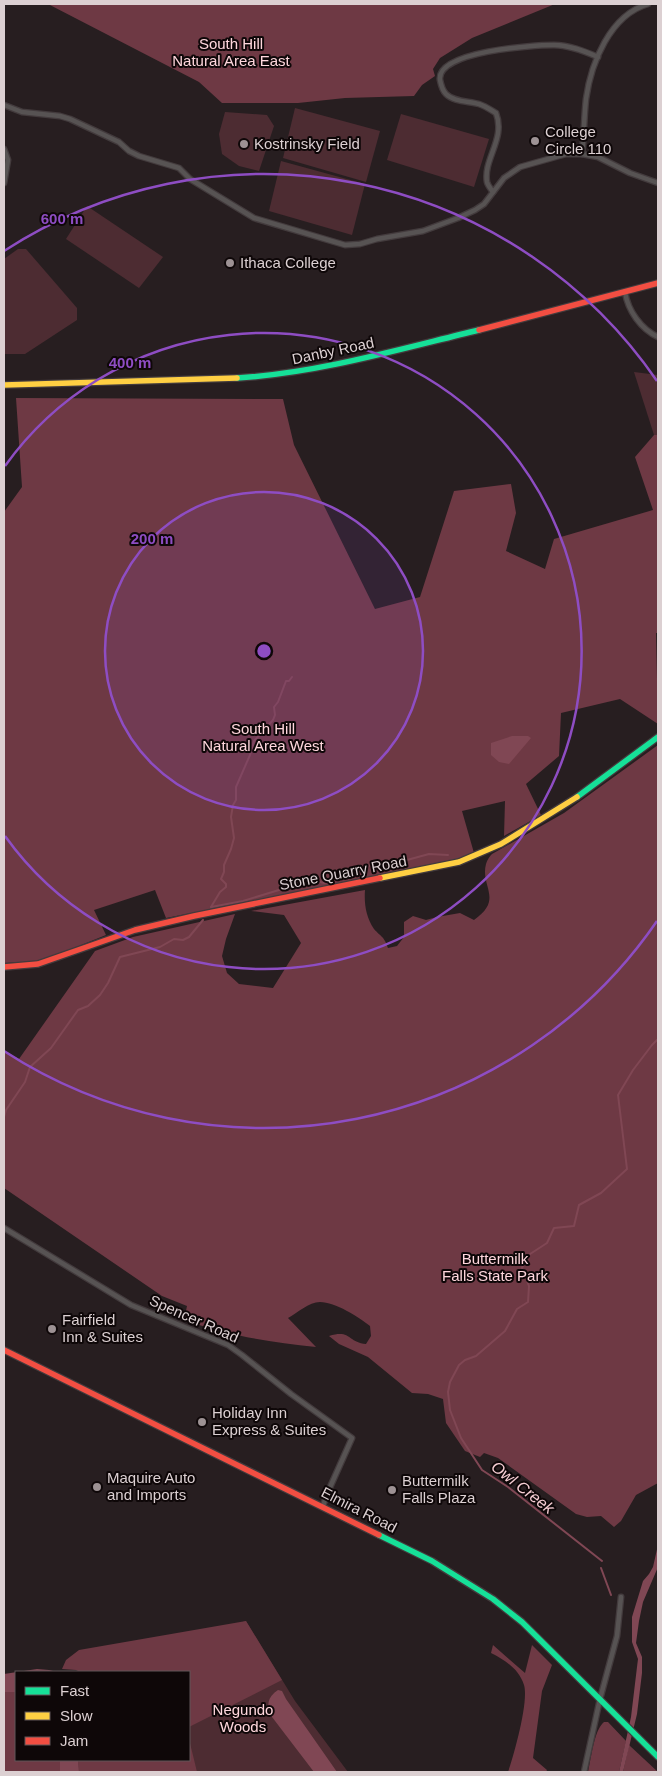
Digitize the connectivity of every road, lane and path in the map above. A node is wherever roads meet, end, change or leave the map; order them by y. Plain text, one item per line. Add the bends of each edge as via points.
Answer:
1 (648, 4) edge
2 (598, 57) junction
3 (4, 105) edge
4 (4, 149) edge
5 (582, 154) junction
6 (4, 183) edge
7 (658, 183) edge
8 (493, 192) junction
9 (658, 283) edge
10 (625, 292) junction
11 (658, 337) edge
12 (4, 385) edge
13 (658, 737) edge
14 (4, 967) edge
15 (4, 1228) edge
16 (4, 1350) edge
17 (323, 1506) junction
18 (621, 1597) dead end
19 (600, 1699) junction
20 (658, 1757) edge
21 (584, 1772) edge

1 - 2 street via 624,17 608,35
2 - 5 street via 586,100
2 - 8 street via 555,45 521,47 468,55 442,72 441,85 446,94 496,113 499,131 487,173 487,184
3 - 8 street via 29,113 70,119 119,142 139,156 179,168 190,179 254,218 345,245 432,228 475,210
4 - 6 street via 8,160
5 - 7 street via 598,157
5 - 8 street via 566,154 520,167 504,178
9 - 10 main road, Danby Road
10 - 11 street via 640,323
10 - 12 main road, Danby Road via 489,328 271,376
13 - 14 main road, Stone Quarry Road via 553,813 501,844 463,861 194,916 135,930 38,964
15 - 17 street, Spencer Road via 131,1305 228,1345 352,1438
16 - 17 main road, Elmira Road
17 - 19 main road, Elmira Road via 432,1561 494,1600 528,1628
18 - 19 street via 617,1636
19 - 20 main road, Elmira Road
19 - 21 street

